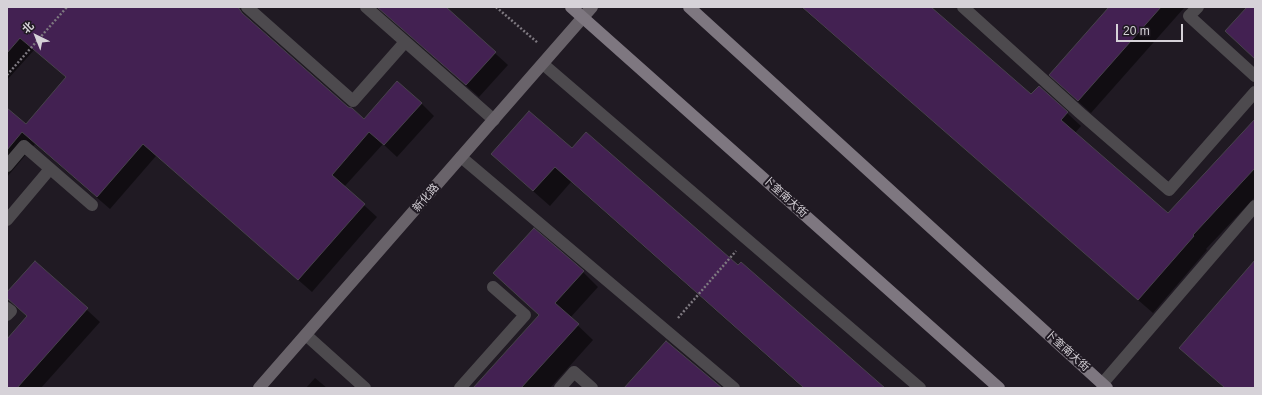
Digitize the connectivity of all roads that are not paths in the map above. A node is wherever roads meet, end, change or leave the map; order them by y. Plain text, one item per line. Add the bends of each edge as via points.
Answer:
1 (247, 7) edge
2 (366, 7) edge
3 (572, 7) edge
4 (592, 7) edge
5 (689, 7) edge
6 (962, 7) edge
7 (1198, 7) edge
8 (976, 11) edge
9 (584, 18) junction
10 (405, 42) junction
11 (543, 64) junction
12 (1255, 76) edge
13 (1255, 92) edge
14 (494, 120) junction
15 (461, 157) junction
16 (7, 166) edge
17 (50, 169) junction
18 (92, 205) dead end
19 (1255, 206) edge
20 (7, 220) edge
21 (493, 287) dead end
22 (7, 308) edge
23 (7, 315) edge
24 (306, 335) junction
25 (1105, 386) edge
26 (259, 388) edge
27 (365, 388) edge
28 (460, 388) edge
29 (560, 388) edge
30 (592, 388) edge
31 (734, 388) edge
32 (920, 388) edge
33 (999, 388) edge

1 - 10 street via 353,100
2 - 10 street
3 - 9 main road, 卜奎南大街
4 - 9 street, 新化路
5 - 25 main road, 卜奎南大街
6 - 8 street
7 - 12 street via 1189,16
8 - 13 street via 1079,112 1169,190
9 - 11 street, 新化路
9 - 33 main road, 卜奎南大街
10 - 14 street
11 - 14 street, 新化路
11 - 32 street
14 - 15 street, 新化路
15 - 24 street, 新化路
15 - 31 street
16 - 17 street via 24,146
17 - 18 street
17 - 20 street
19 - 25 street
21 - 28 street via 525,315
22 - 23 street via 10,311
24 - 26 street, 新化路
24 - 27 street
29 - 30 street via 574,372

